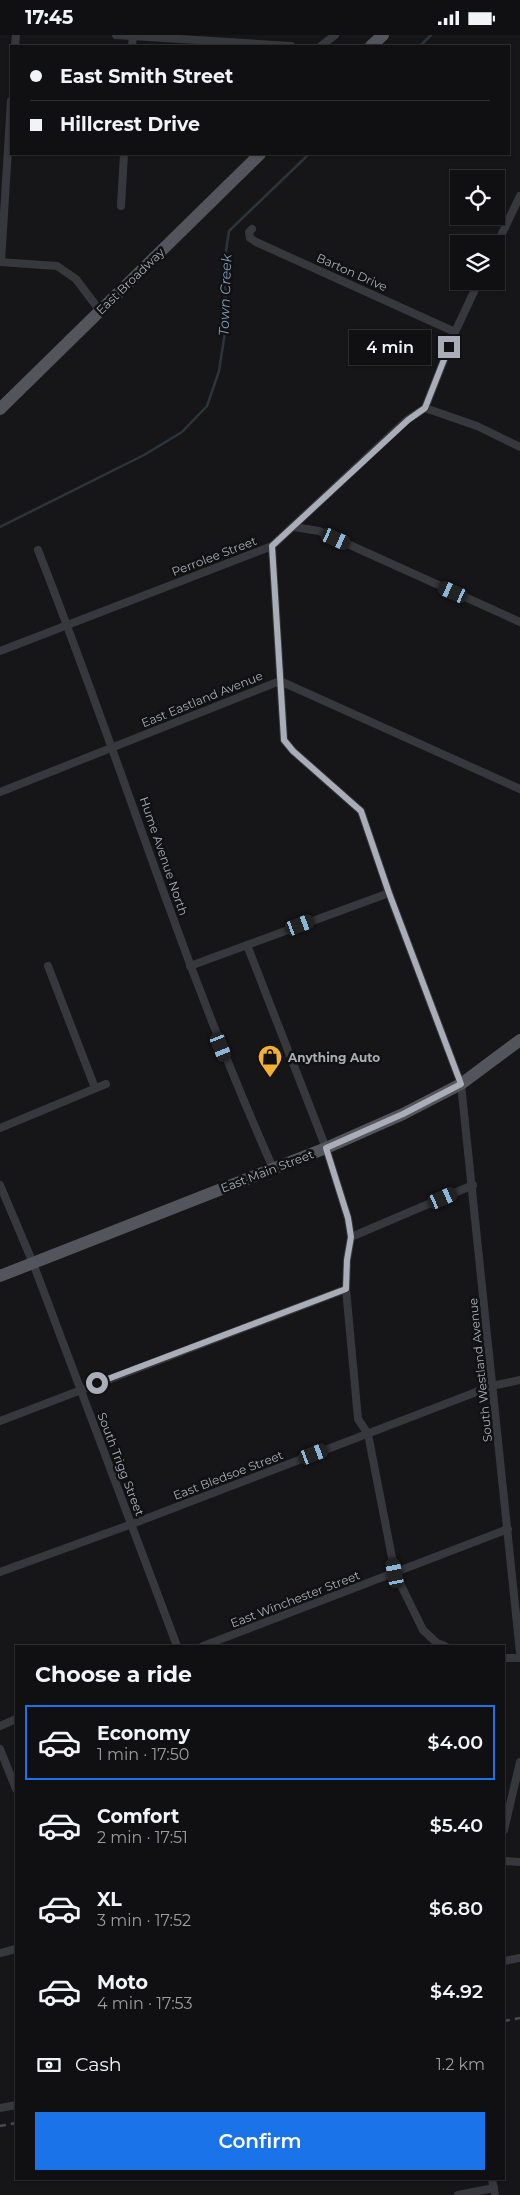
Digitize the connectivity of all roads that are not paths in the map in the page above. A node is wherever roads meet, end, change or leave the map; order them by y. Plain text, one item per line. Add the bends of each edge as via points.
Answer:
1 (116, 35) edge
2 (133, 35) edge
3 (336, 35) edge
4 (383, 35) edge
5 (252, 41) edge
6 (283, 45) edge
7 (322, 45) edge
8 (372, 45) edge
9 (10, 116) edge
10 (124, 155) edge
11 (259, 155) edge
12 (520, 196) edge
13 (121, 206) dead end
14 (252, 229) dead end
15 (501, 235) edge
16 (0, 262) edge
17 (475, 290) edge
18 (100, 311) junction
19 (455, 332) junction
20 (425, 408) junction
21 (0, 409) edge
22 (520, 447) edge
23 (294, 527) junction
24 (272, 546) junction
25 (38, 550) dead end
26 (520, 622) edge
27 (68, 624) junction
28 (0, 651) edge
29 (280, 681) junction
30 (113, 747) junction
31 (520, 789) edge
32 (0, 792) edge
33 (389, 893) junction
34 (247, 945) junction
35 (48, 966) dead end
36 (190, 966) junction
37 (520, 1040) edge
38 (106, 1084) dead end
39 (461, 1084) junction
40 (95, 1088) junction
41 (0, 1128) edge
42 (326, 1148) junction
43 (273, 1169) junction
44 (0, 1185) edge
45 (473, 1185) junction
46 (351, 1237) junction
47 (32, 1263) junction
48 (0, 1276) edge
49 (346, 1289) junction
50 (520, 1380) edge
51 (492, 1386) junction
52 (80, 1390) junction
53 (0, 1421) edge
54 (368, 1433) junction
55 (132, 1524) junction
56 (508, 1529) junction
57 (0, 1571) edge
58 (395, 1573) junction
59 (177, 1645) edge
60 (206, 1645) edge
61 (442, 1645) edge
62 (520, 1653) edge
63 (505, 1658) edge
64 (520, 1658) edge
65 (15, 1719) edge
66 (0, 1726) edge
67 (0, 1749) edge
68 (520, 1762) edge
69 (15, 1786) edge
70 (507, 1814) edge
71 (505, 1861) edge
72 (520, 1862) edge
73 (15, 1949) edge
74 (0, 1953) edge
75 (520, 1958) edge
76 (505, 1961) edge
77 (15, 2105) edge
78 (0, 2108) edge
79 (494, 2191) edge
80 (458, 2195) edge

1 - 2 street
2 - 5 street
3 - 7 street
4 - 8 main road
5 - 6 street
9 - 16 street
10 - 13 street
11 - 18 main road, East Broadway
12 - 15 street
14 - 19 street, Barton Drive via 250,238 256,242
16 - 18 street via 57,266 76,279
17 - 19 street
18 - 21 main road, East Broadway
19 - 20 street
20 - 22 street via 477,425
20 - 23 street, Perrolee Street via 408,420
23 - 24 street, Perrolee Street
23 - 26 street via 319,531
24 - 27 street, Perrolee Street
24 - 29 street, South Westland Avenue
25 - 27 street, Hume Avenue North
27 - 28 street, Perrolee Street
27 - 30 street, Hume Avenue North
29 - 30 street, East Eastland Avenue
29 - 31 street, East Eastland Avenue
29 - 33 street, South Westland Avenue via 284,740 361,811
30 - 32 street, East Eastland Avenue
30 - 36 street, Hume Avenue North
33 - 34 street
33 - 39 street, South Westland Avenue
34 - 36 street
34 - 42 street
35 - 40 street
36 - 43 street, Hume Avenue North
37 - 39 main road, East Main Street
38 - 40 street
39 - 42 main road, East Main Street
39 - 45 street, South Westland Avenue
40 - 41 street
42 - 43 main road, East Main Street
42 - 46 street
43 - 47 main road, East Main Street
44 - 47 street, South Trigg Street
45 - 46 street
45 - 51 street, South Westland Avenue
46 - 49 street
47 - 48 main road, East Main Street
47 - 52 street, South Trigg Street
49 - 52 street
49 - 54 street via 358,1419
50 - 51 street, East Bledsoe Street
51 - 54 street, East Bledsoe Street
51 - 56 street, South Westland Avenue
52 - 53 street
52 - 55 street, South Trigg Street
54 - 55 street, East Bledsoe Street
54 - 58 street
55 - 57 street, East Bledsoe Street
55 - 59 street, South Trigg Street
56 - 58 street, East Winchester Street
56 - 62 street, South Westland Avenue
58 - 60 street, East Winchester Street
58 - 61 street via 423,1630
63 - 64 street
65 - 66 street
67 - 69 street
68 - 70 street
71 - 72 street
73 - 74 street
75 - 76 street
77 - 78 street
79 - 80 street

